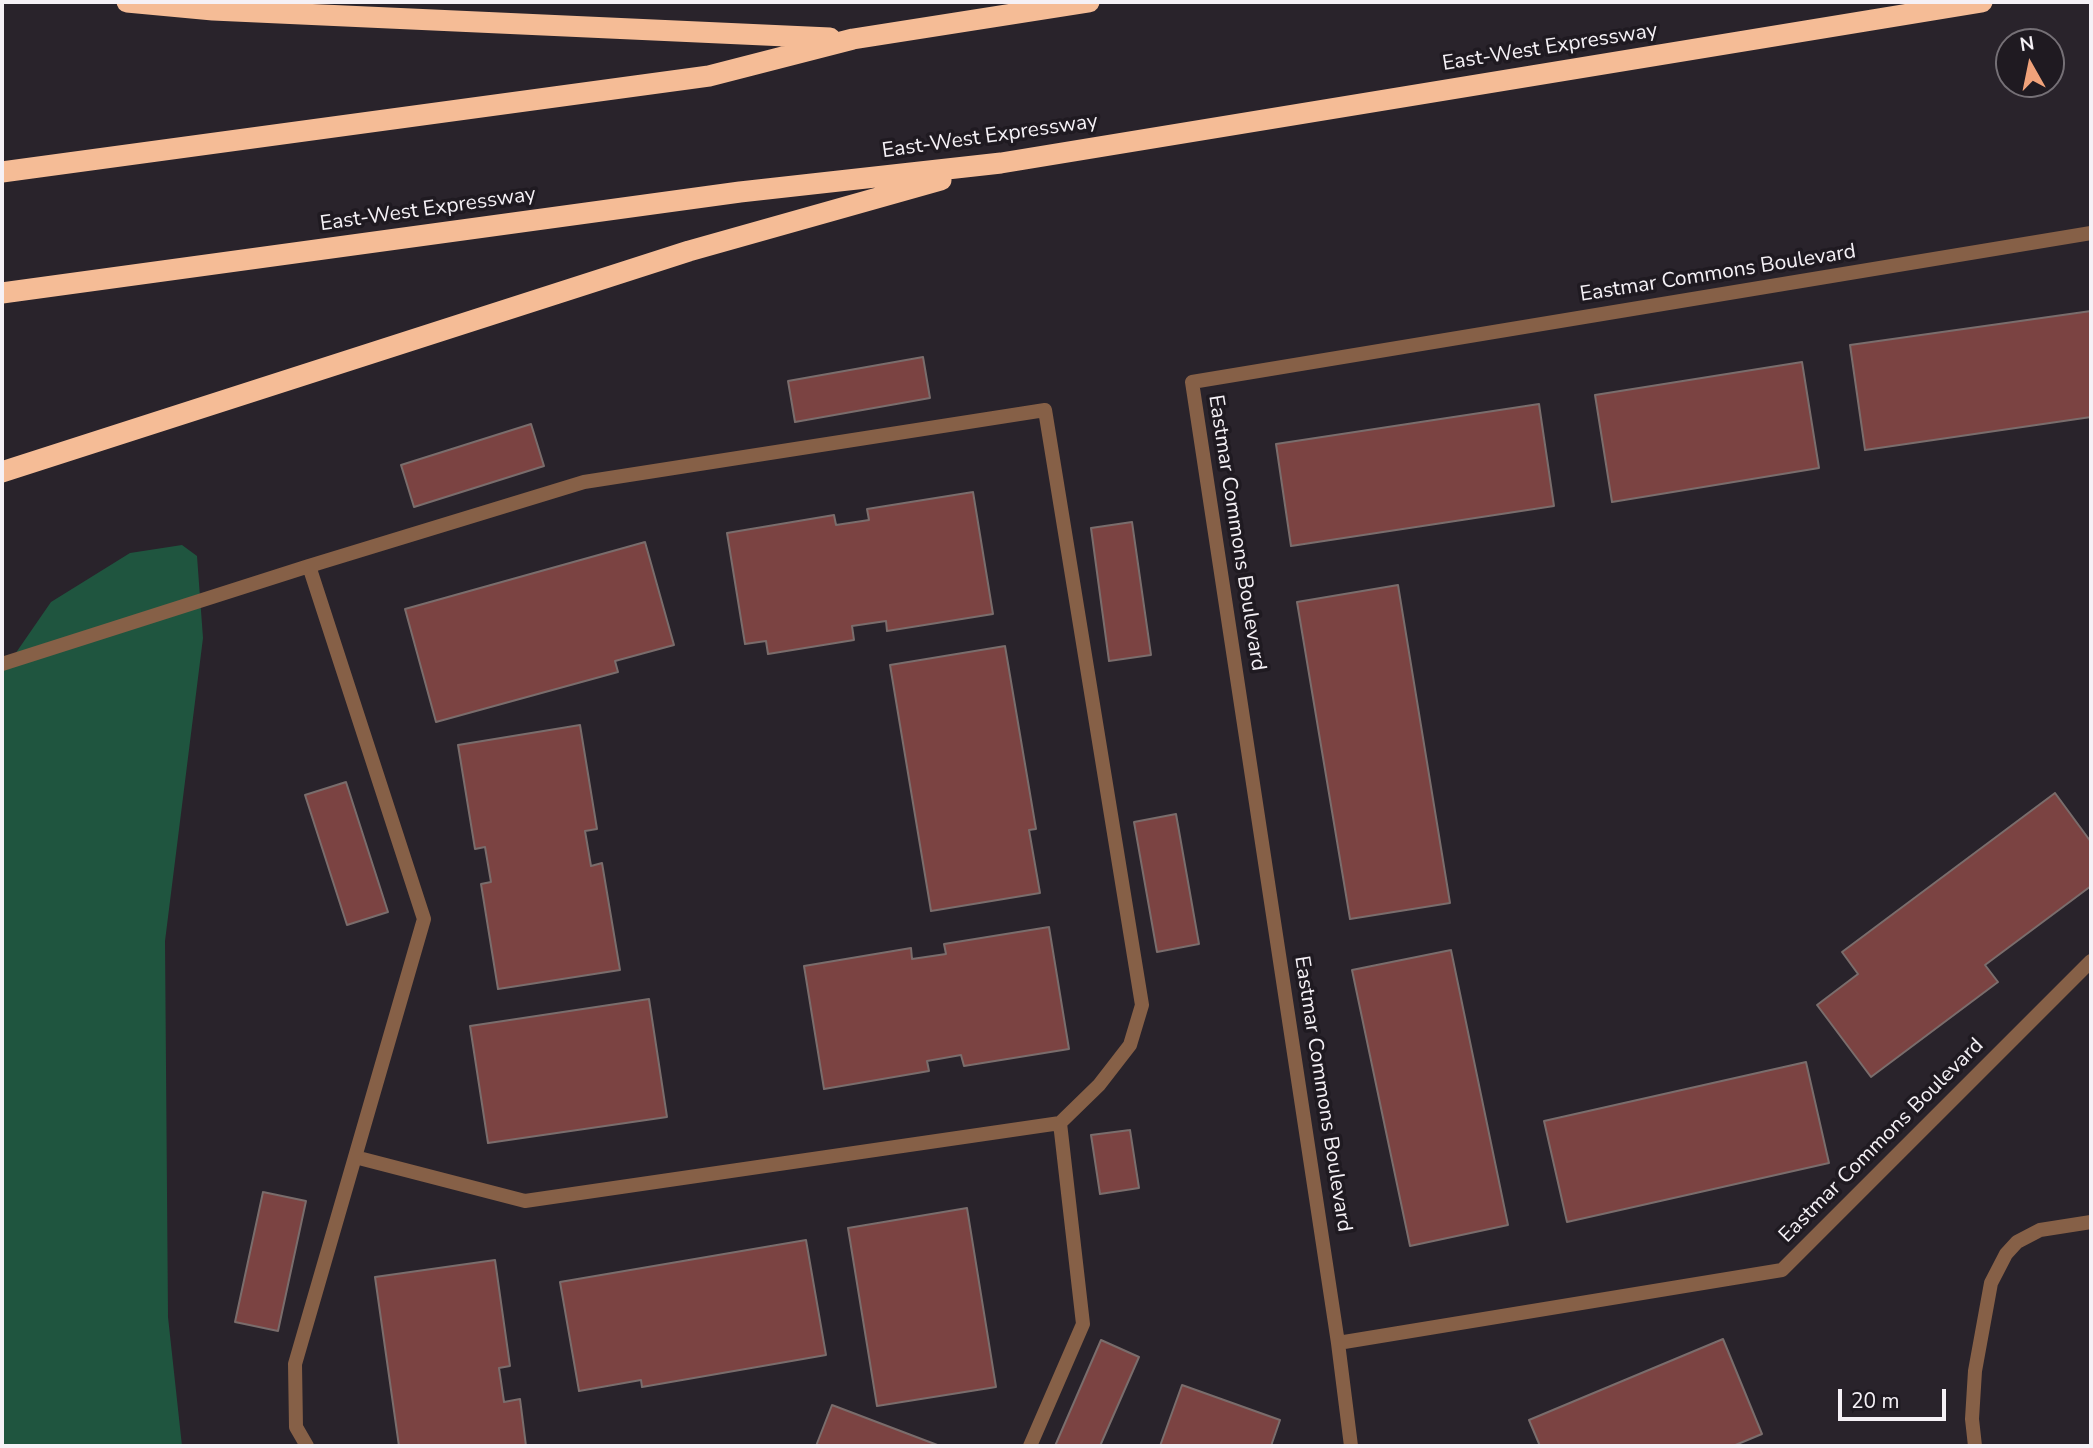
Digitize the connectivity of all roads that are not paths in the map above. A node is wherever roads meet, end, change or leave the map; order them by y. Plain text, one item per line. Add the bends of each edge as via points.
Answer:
1 (127, 2) edge
2 (1089, 2) edge
3 (1982, 2) edge
4 (853, 39) junction
5 (1001, 163) junction
6 (2, 172) edge
7 (2091, 233) edge
8 (2, 293) edge
9 (2, 472) edge
10 (309, 566) junction
11 (2, 664) edge
12 (2091, 961) edge
13 (1060, 1123) junction
14 (355, 1157) junction
15 (2091, 1223) edge
16 (1338, 1343) junction
17 (307, 1446) edge
18 (1030, 1446) edge
19 (1351, 1446) edge
20 (1975, 1446) edge

1 - 4 highway via 267,13
2 - 4 highway
3 - 5 highway, East-West Expressway
4 - 6 highway via 709,76
5 - 8 highway, East-West Expressway via 726,194
5 - 9 highway via 689,251
7 - 16 lane, Eastmar Commons Boulevard via 1192,382
10 - 11 lane
10 - 13 lane via 584,482 1045,410 1142,1005 1130,1045 1099,1085
10 - 14 lane via 424,919
12 - 16 lane, Eastmar Commons Boulevard via 1782,1270
13 - 14 lane via 525,1201
13 - 18 lane via 1083,1324
14 - 17 lane via 295,1364 296,1427
15 - 20 lane via 2040,1230 2006,1254 1991,1283 1975,1371
16 - 19 lane, Eastmar Commons Boulevard

